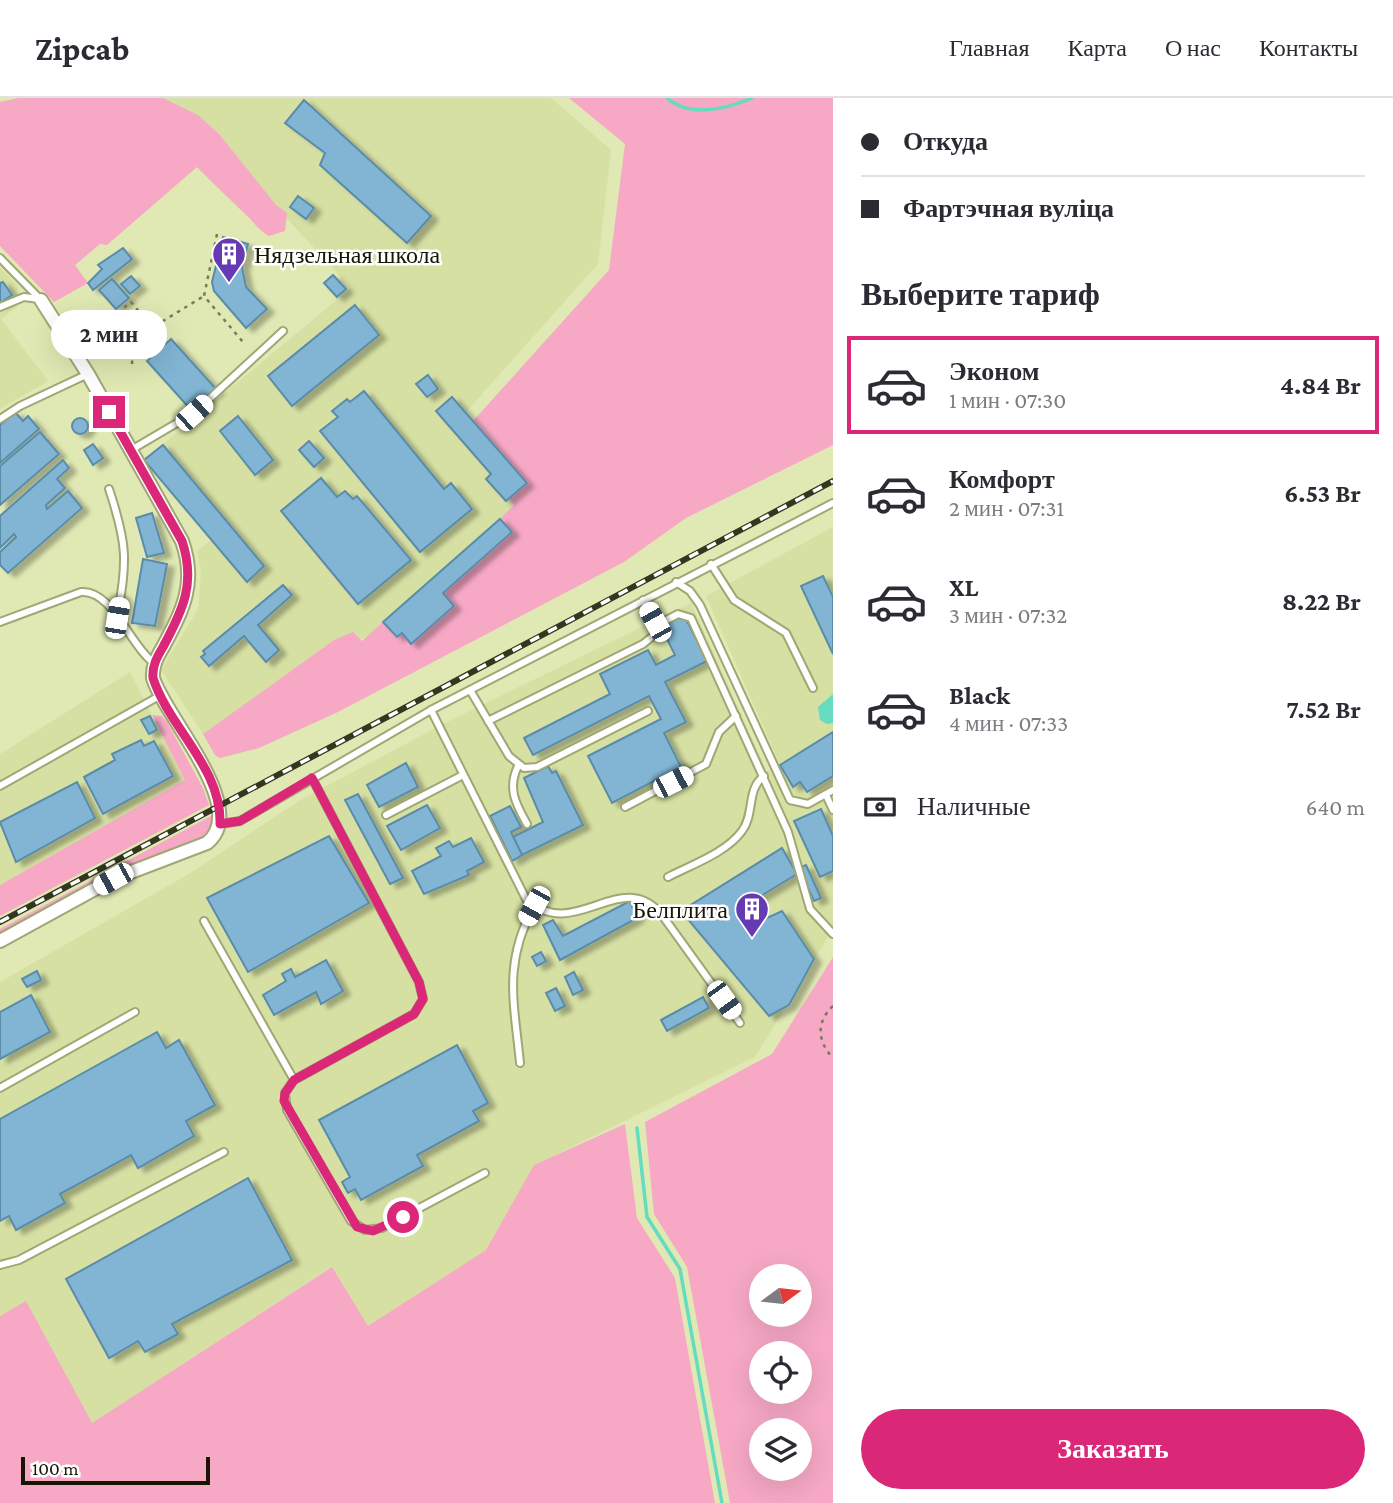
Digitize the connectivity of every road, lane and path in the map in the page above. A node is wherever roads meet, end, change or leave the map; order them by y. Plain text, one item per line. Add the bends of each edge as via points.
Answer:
1 (218, 234) dead end
2 (0, 258) edge
3 (204, 296) junction
4 (41, 300) junction
5 (0, 307) edge
6 (99, 315) dead end
7 (58, 325) junction
8 (152, 327) junction
9 (283, 331) dead end
10 (145, 332) junction
11 (133, 334) junction
12 (243, 342) dead end
13 (69, 343) junction
14 (159, 350) dead end
15 (132, 364) dead end
16 (88, 374) junction
17 (0, 419) edge
18 (130, 451) junction
19 (109, 489) dead end
20 (833, 503) edge
21 (711, 564) junction
22 (676, 582) junction
23 (643, 600) junction
24 (117, 618) junction
25 (0, 622) edge
26 (656, 625) junction
27 (154, 663) junction
28 (813, 688) dead end
29 (470, 690) junction
30 (161, 695) junction
31 (431, 710) junction
32 (648, 711) dead end
33 (736, 716) junction
34 (488, 721) junction
35 (518, 766) junction
36 (463, 775) junction
37 (764, 776) junction
38 (312, 778) junction
39 (0, 786) edge
40 (833, 790) edge
41 (826, 795) junction
42 (625, 807) dead end
43 (833, 810) edge
44 (386, 815) dead end
45 (220, 824) junction
46 (527, 824) dead end
47 (668, 877) dead end
48 (534, 906) junction
49 (204, 921) dead end
50 (833, 934) edge
51 (0, 941) edge
52 (833, 1006) edge
53 (135, 1012) dead end
54 (740, 1023) dead end
55 (833, 1058) edge
56 (520, 1063) dead end
57 (294, 1080) junction
58 (0, 1088) edge
59 (224, 1152) dead end
60 (485, 1173) dead end
61 (0, 1265) edge

1 - 3 path
2 - 4 lane
3 - 8 path
3 - 12 path
4 - 5 lane via 24,298
4 - 7 street
6 - 7 lane
7 - 13 street
8 - 10 path
8 - 11 path via 131,302 115,315
9 - 18 lane via 194,413
10 - 11 path
10 - 14 path
11 - 13 path
11 - 15 path
13 - 16 street
16 - 17 lane
16 - 18 street
18 - 27 street via 182,541 190,571 185,605
19 - 24 lane via 126,554
20 - 21 lane
21 - 22 lane
21 - 28 lane via 734,600 786,633
22 - 23 lane
22 - 41 lane via 701,604 790,800 808,804
23 - 26 lane
23 - 29 lane
24 - 25 lane via 102,598 87,592
24 - 27 lane
26 - 33 lane via 678,614 691,618
26 - 34 lane via 653,636 643,644
27 - 30 street via 153,678
29 - 31 lane
29 - 34 lane
30 - 39 lane
30 - 45 street via 212,785
31 - 36 lane
31 - 38 lane
32 - 35 lane via 537,766
33 - 37 lane
33 - 42 lane via 723,726 712,753 698,770
34 - 35 lane
35 - 46 lane via 513,793
36 - 44 lane
36 - 48 lane via 521,891
37 - 47 lane via 754,788 743,831 729,844
37 - 50 lane via 792,841 810,909
38 - 45 lane via 240,821
38 - 57 lane via 419,982 423,999 414,1014
40 - 41 lane
41 - 43 lane
45 - 51 street via 207,843 113,879
48 - 54 lane via 566,914 628,896 646,900 662,915
48 - 56 lane via 518,938 513,962
49 - 57 lane
52 - 55 path via 819,1028
53 - 58 lane
57 - 60 lane via 285,1093 287,1110 357,1227 382,1228
59 - 61 lane via 19,1260

